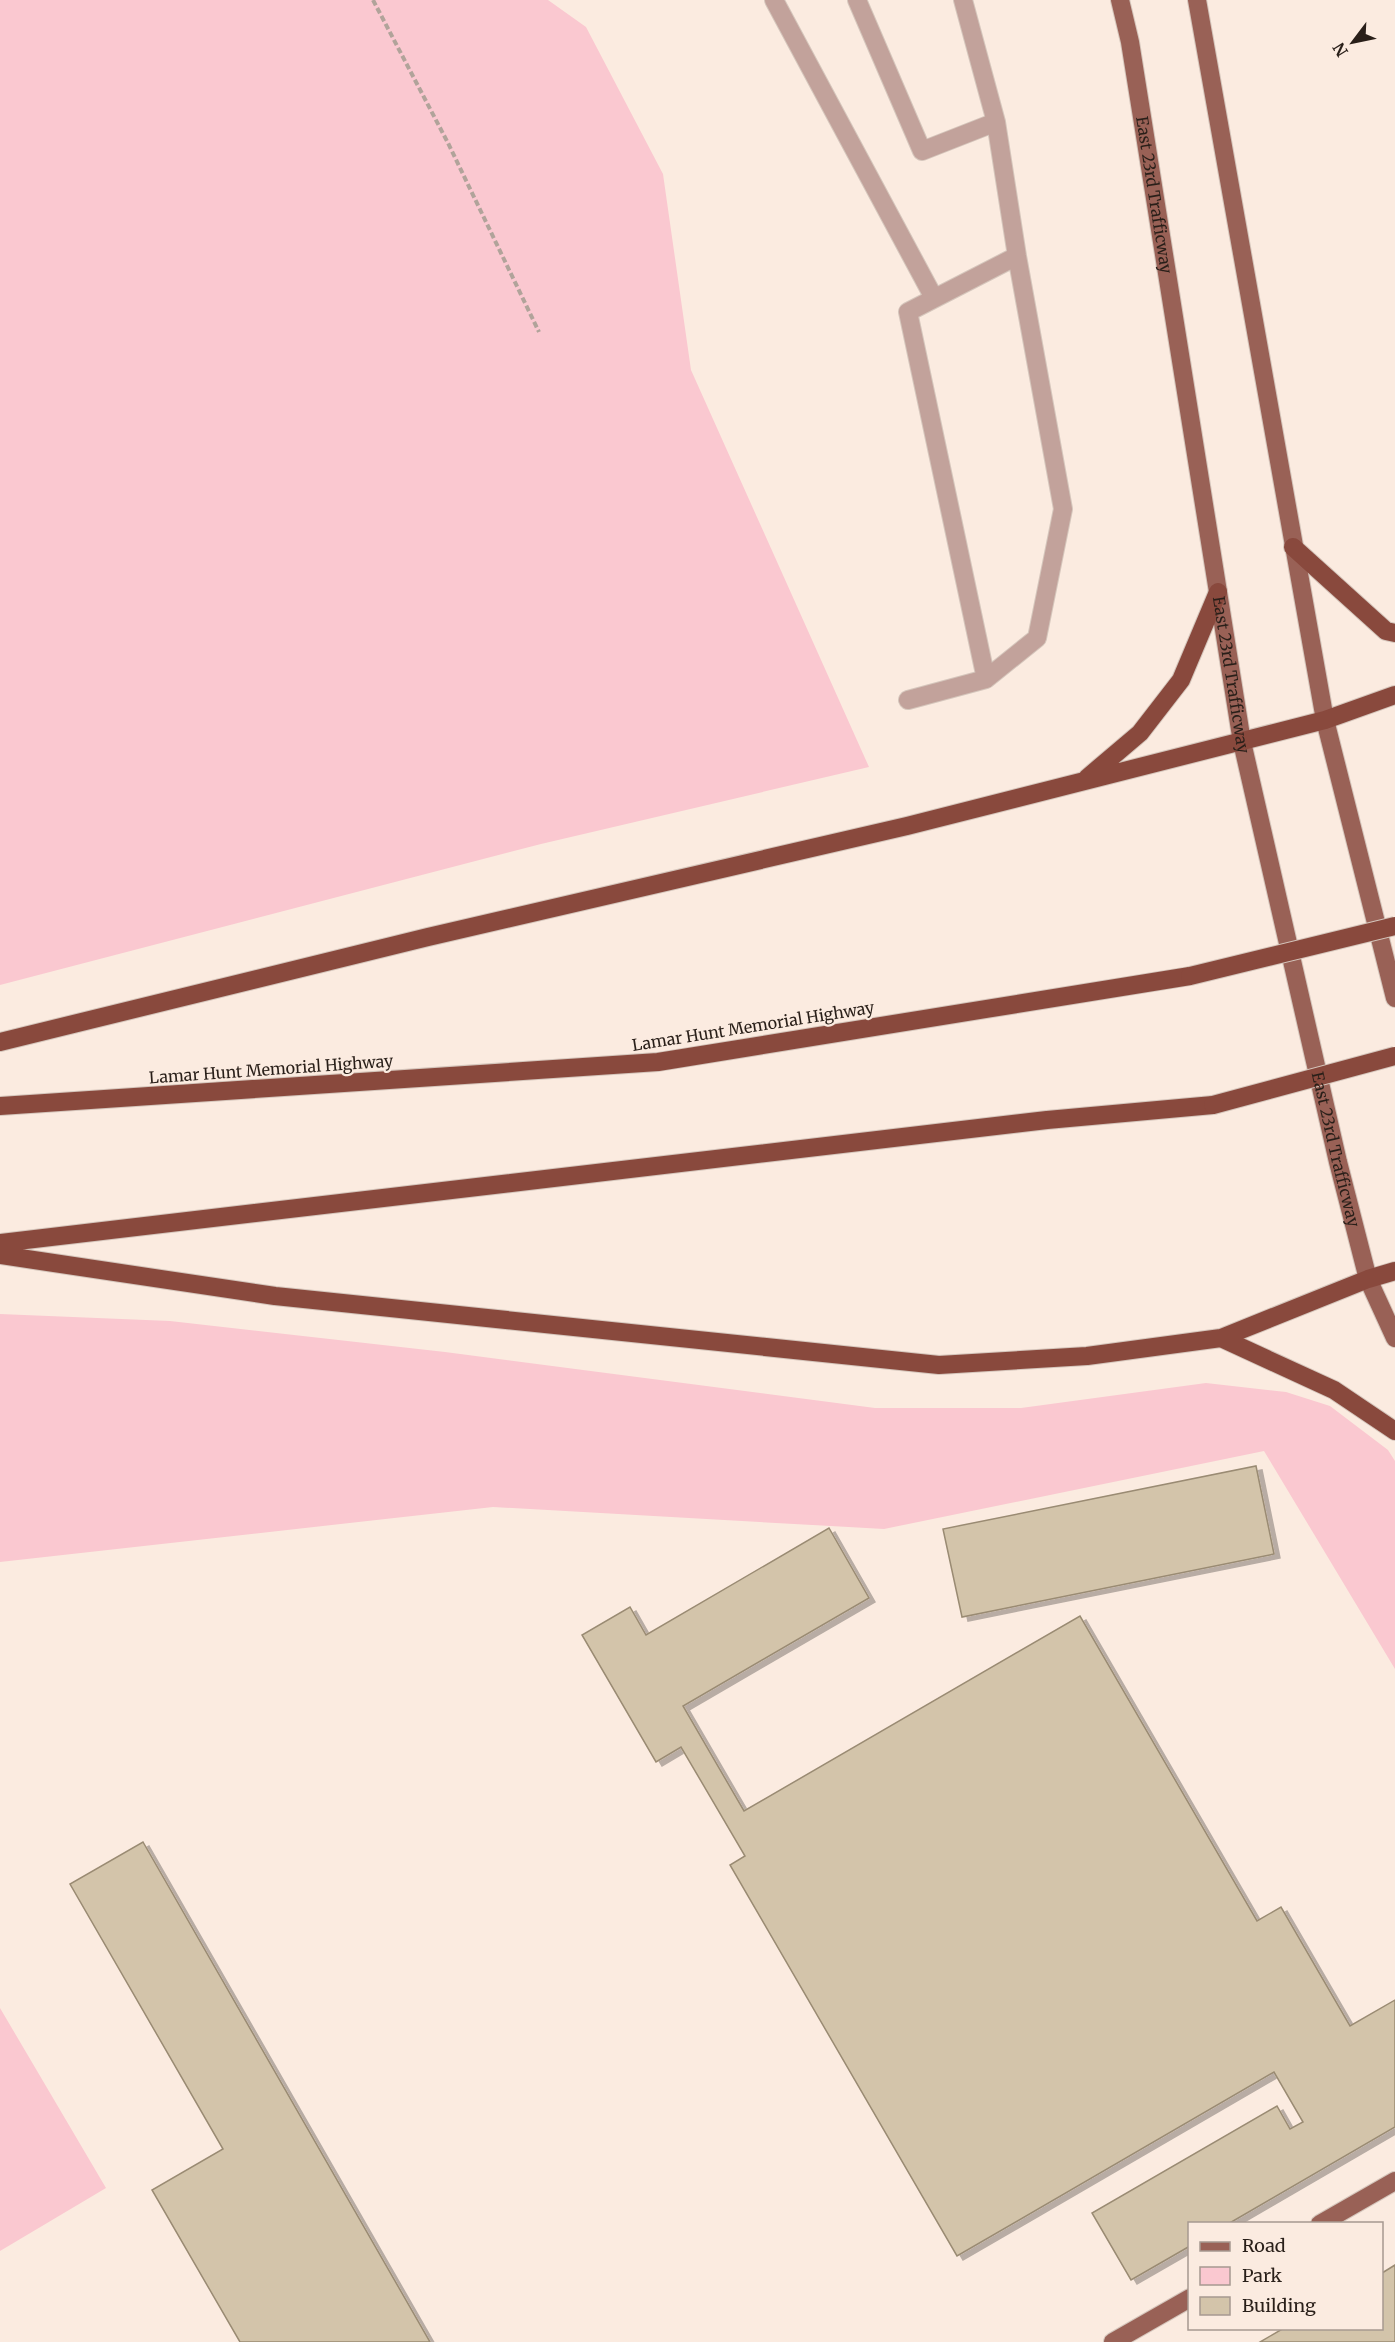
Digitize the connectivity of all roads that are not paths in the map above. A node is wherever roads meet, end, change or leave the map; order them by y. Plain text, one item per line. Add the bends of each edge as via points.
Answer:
1 (774, 0) edge
2 (857, 0) edge
3 (963, 0) edge
4 (1120, 0) edge
5 (1197, 0) edge
6 (996, 122) junction
7 (1017, 256) junction
8 (934, 298) junction
9 (1293, 547) junction
10 (1218, 592) junction
11 (1395, 633) edge
12 (986, 679) junction
13 (1395, 695) edge
14 (908, 700) dead end
15 (1325, 720) junction
16 (1242, 742) junction
17 (1083, 782) junction
18 (1395, 926) edge
19 (1395, 998) edge
20 (0, 1042) edge
21 (1395, 1056) edge
22 (0, 1106) edge
23 (0, 1243) edge
24 (0, 1255) edge
25 (1395, 1271) edge
26 (1368, 1279) junction
27 (1221, 1338) junction
28 (1395, 1338) edge
29 (1395, 1431) edge
30 (1395, 2181) edge
31 (1322, 2222) edge
32 (1188, 2299) edge
33 (1113, 2342) edge

1 - 8 street
2 - 6 street via 922,151
3 - 6 street
4 - 10 main road, East 23rd Trafficway via 1130,42
5 - 9 main road
6 - 7 street
7 - 8 street
7 - 12 street via 1063,509 1037,638
8 - 12 street via 908,312
9 - 11 highway via 1386,631
9 - 15 main road
10 - 16 main road, East 23rd Trafficway
10 - 17 highway via 1181,681 1140,733
12 - 14 street
13 - 15 highway
15 - 16 highway
15 - 19 main road
16 - 17 highway
16 - 26 main road, East 23rd Trafficway
17 - 20 highway
18 - 22 highway, Lamar Hunt Memorial Highway, bridge via 1190,976 658,1062
21 - 23 highway, bridge via 1213,1104 1047,1120
24 - 27 highway via 275,1296 939,1365 1088,1356
25 - 26 highway
26 - 27 highway
26 - 28 main road, East 23rd Trafficway
27 - 29 highway via 1334,1390
30 - 31 main road
32 - 33 main road

